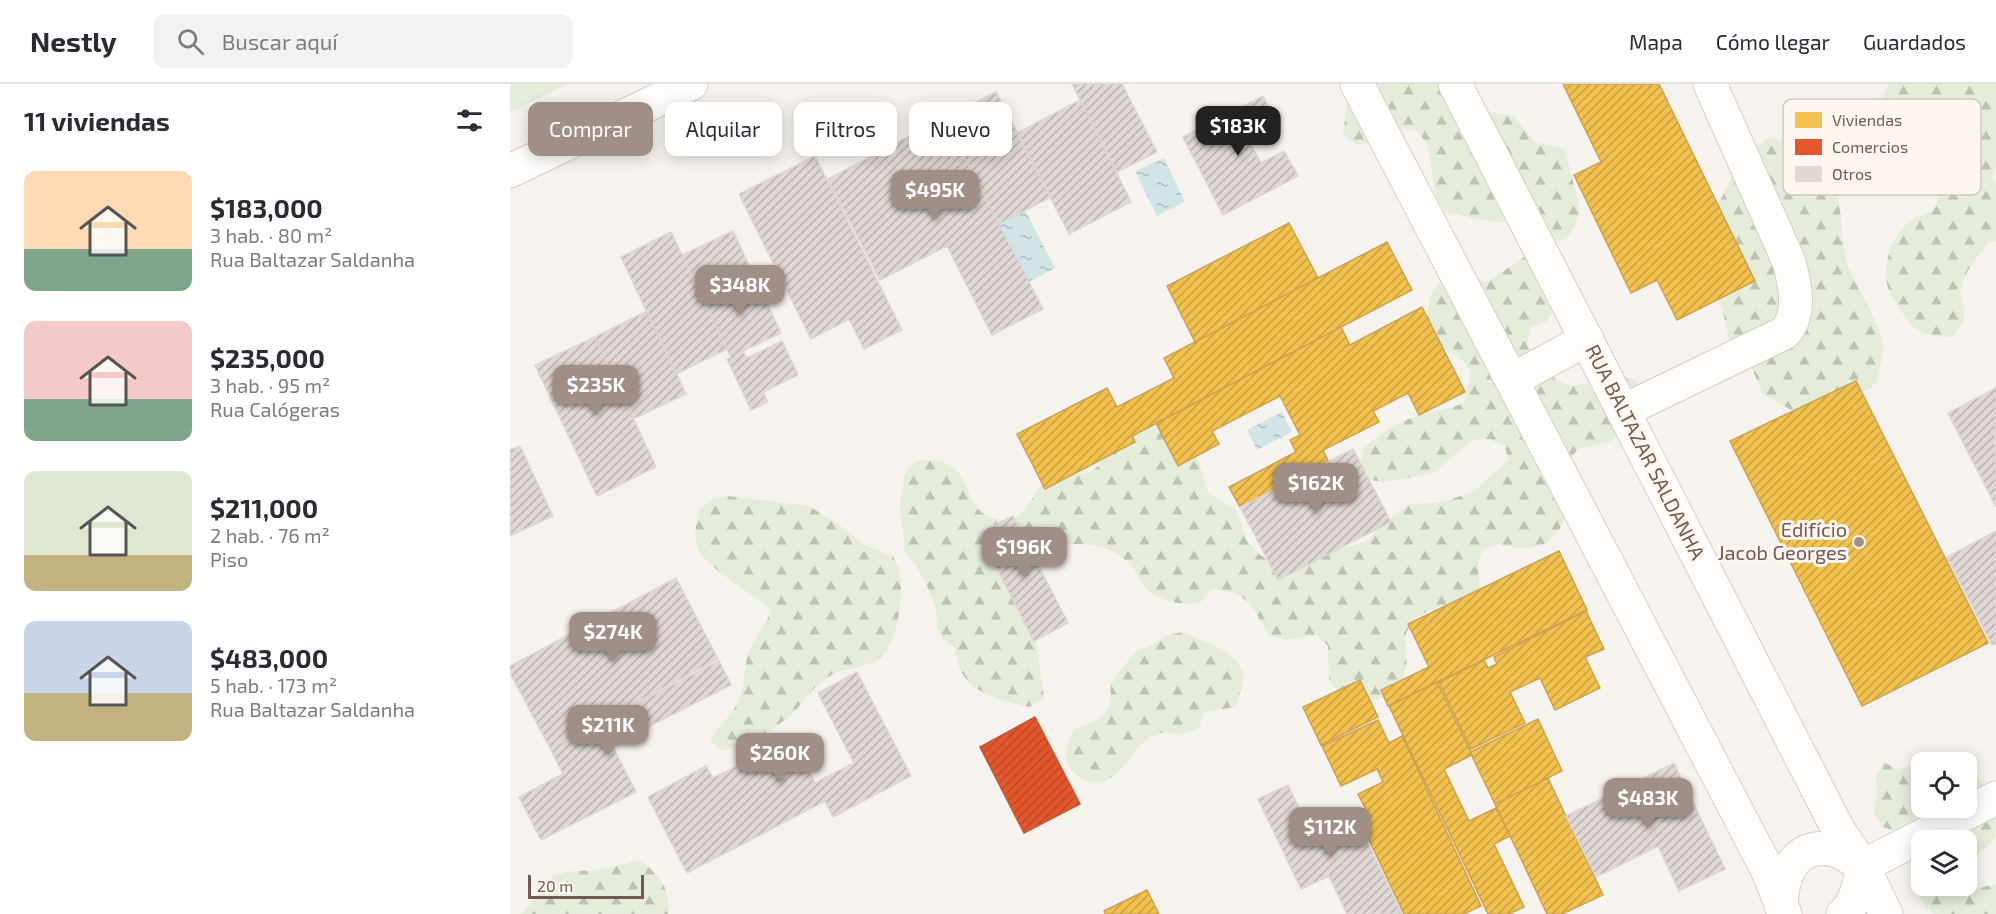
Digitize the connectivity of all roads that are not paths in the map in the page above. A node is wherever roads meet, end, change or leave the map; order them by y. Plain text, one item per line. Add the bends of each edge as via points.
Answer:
1 (691, 84) edge
2 (1357, 84) edge
3 (1455, 84) edge
4 (1710, 84) edge
5 (510, 171) edge
6 (1587, 339) junction
7 (1512, 380) junction
8 (1623, 411) junction
9 (1996, 798) edge
10 (1863, 866) junction
11 (1781, 912) edge
12 (1843, 914) edge
13 (1886, 914) edge

1 - 5 main road
2 - 7 main road
3 - 6 main road, RUA BALTAZAR SALDANHA
4 - 8 main road via 1788,262 1794,280 1792,324 1784,333
6 - 7 main road
6 - 8 main road, RUA BALTAZAR SALDANHA
7 - 11 main road via 1768,871
8 - 10 main road, RUA BALTAZAR SALDANHA via 1840,833
9 - 10 main road
10 - 11 main road via 1828,849 1804,854 1792,862 1785,874
10 - 12 main road via 1854,898
10 - 13 main road, RUA BALTAZAR SALDANHA

